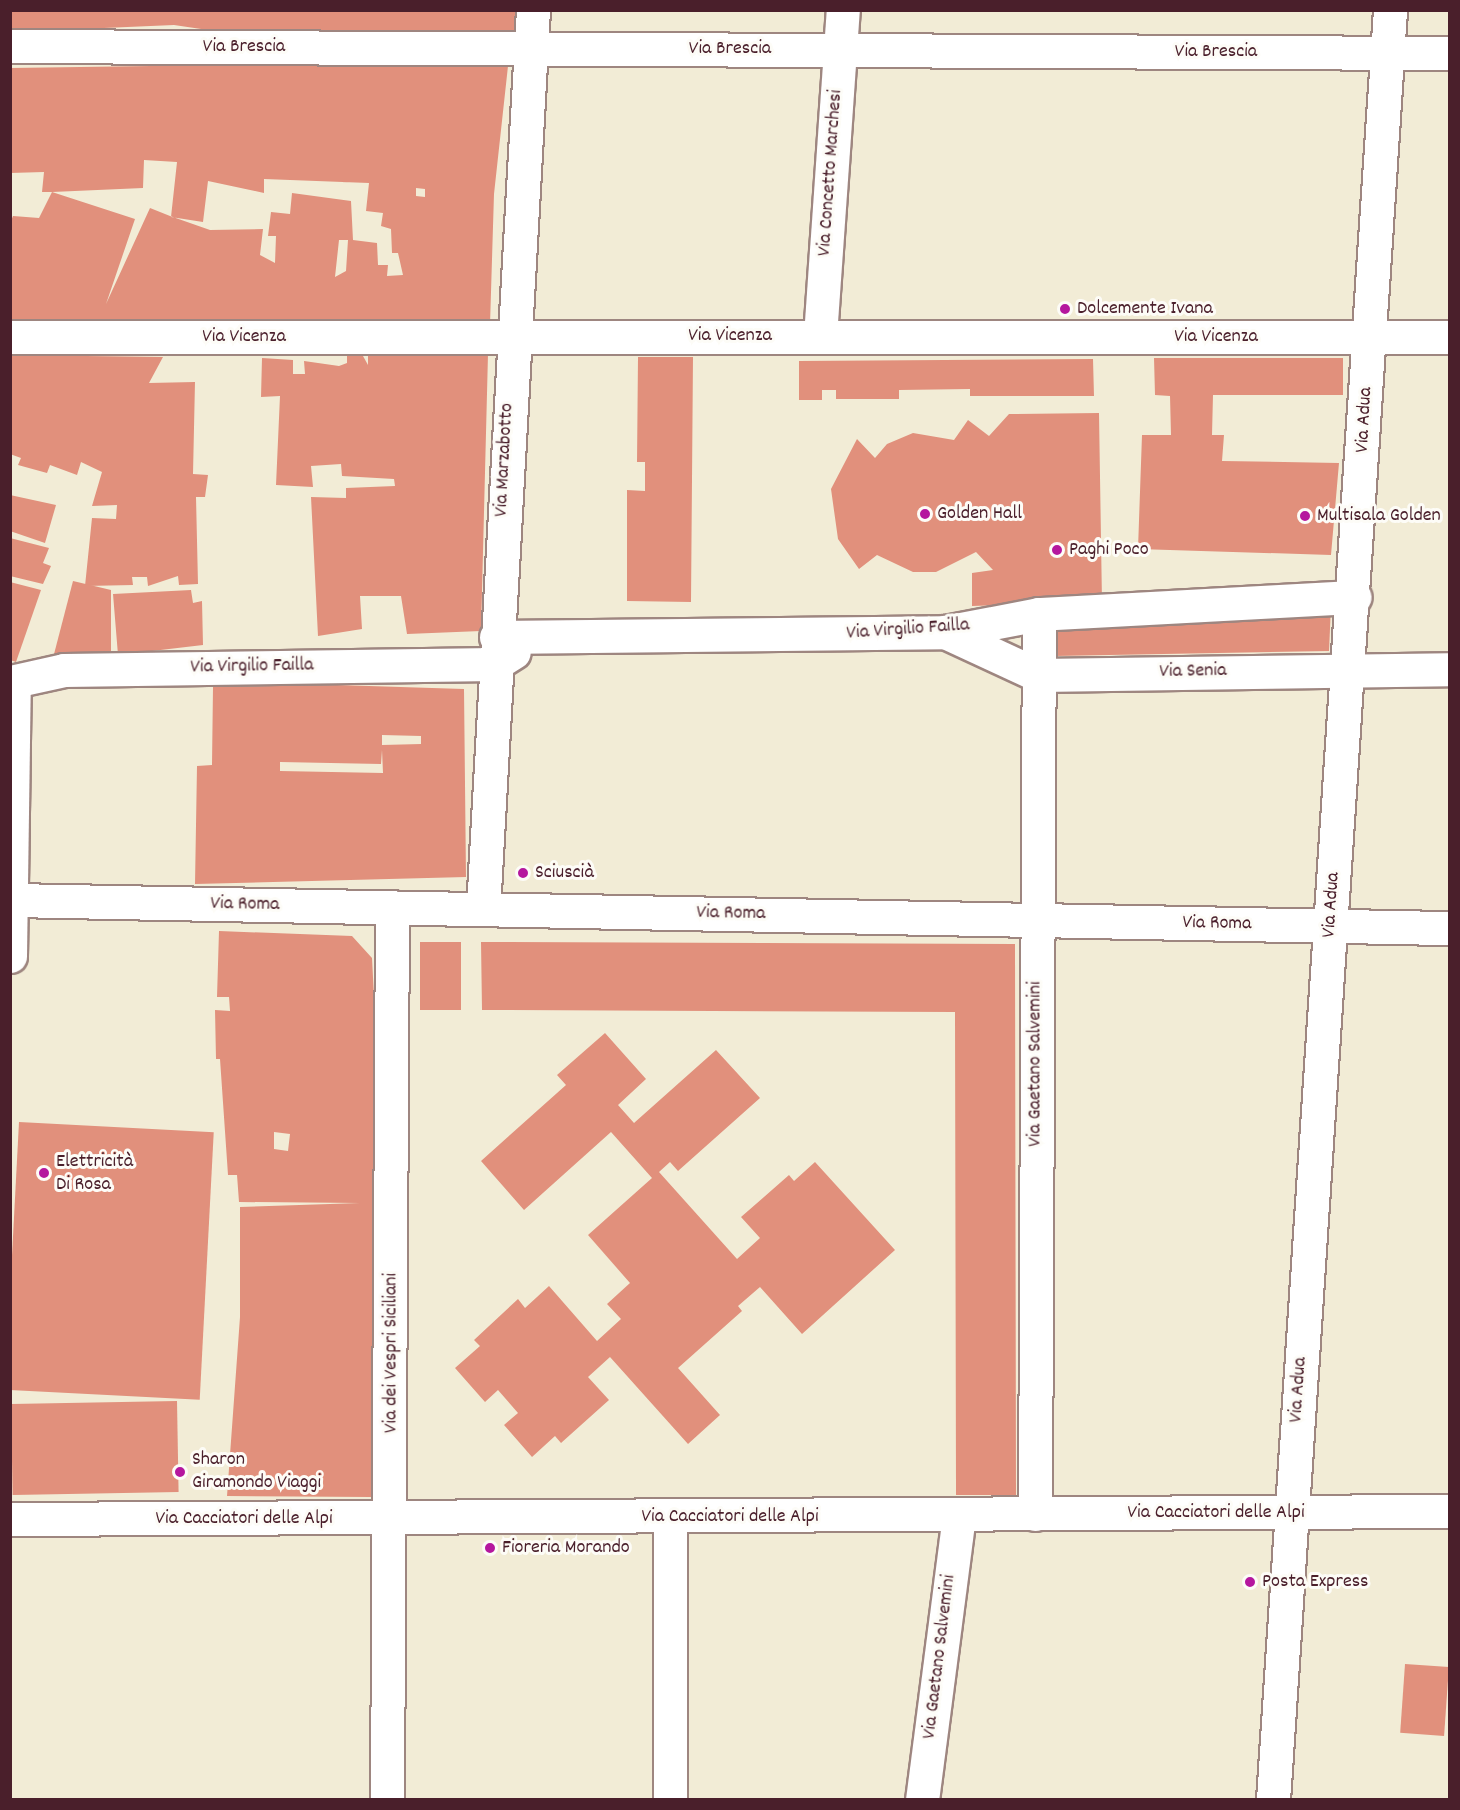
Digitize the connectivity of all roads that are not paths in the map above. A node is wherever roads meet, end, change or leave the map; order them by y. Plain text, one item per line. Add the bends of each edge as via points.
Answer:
1 (533, 10) edge
2 (843, 10) edge
3 (1390, 10) edge
4 (10, 46) edge
5 (530, 48) junction
6 (840, 50) junction
7 (1389, 53) junction
8 (1449, 53) edge
9 (512, 336) junction
10 (820, 336) junction
11 (10, 337) edge
12 (1370, 337) junction
13 (1449, 337) edge
14 (1354, 597) junction
15 (1039, 614) junction
16 (945, 632) junction
17 (496, 650) junction
18 (1348, 669) junction
19 (1449, 669) edge
20 (1038, 675) junction
21 (12, 682) edge
22 (12, 900) junction
23 (392, 908) junction
24 (483, 909) junction
25 (1037, 920) junction
26 (1331, 926) junction
27 (1449, 928) edge
28 (10, 956) edge
29 (1449, 1511) edge
30 (1291, 1512) junction
31 (1035, 1514) junction
32 (959, 1515) junction
33 (670, 1517) junction
34 (10, 1519) edge
35 (392, 1519) junction
36 (387, 1800) edge
37 (670, 1800) edge
38 (922, 1800) edge
39 (1273, 1800) edge

1 - 5 street, Via Marzabotto
2 - 6 street, Via Concetto Marchesi
3 - 7 street, Via Adua
4 - 5 street, Via Brescia
5 - 6 street, Via Brescia
5 - 9 street, Via Marzabotto
6 - 7 street, Via Brescia
6 - 10 street, Via Concetto Marchesi
7 - 8 street, Via Brescia
7 - 12 street, Via Adua
9 - 10 street, Via Vicenza
9 - 11 street, Via Vicenza
9 - 17 street, Via Marzabotto
10 - 12 street, Via Vicenza
12 - 13 street, Via Vicenza
12 - 14 street, Via Adua
14 - 15 street, Via Virgilio Failla
14 - 18 street, Via Adua
15 - 16 street, Via Virgilio Failla
15 - 20 street, Via Gaetano Salvemini
16 - 17 street, Via Virgilio Failla via 538,637
16 - 20 street, Via Senia
17 - 21 street, Via Virgilio Failla via 64,670
17 - 24 street, Via Marzabotto
18 - 19 street, Via Senia
18 - 20 street, Via Senia
18 - 26 street, Via Adua
20 - 25 street, Via Gaetano Salvemini
21 - 22 street
22 - 23 street, Via Roma
22 - 28 street
23 - 24 street, Via Roma
23 - 35 street, Via dei Vespri Siciliani
24 - 25 street, Via Roma
25 - 26 street, Via Roma
25 - 31 street, Via Gaetano Salvemini
26 - 27 street, Via Roma
26 - 30 street, Via Adua
29 - 30 street, Via Cacciatori delle Alpi
30 - 31 street, Via Cacciatori delle Alpi
30 - 39 street, Via Adua
31 - 32 street, Via Cacciatori delle Alpi
32 - 33 street, Via Cacciatori delle Alpi
32 - 38 street, Via Gaetano Salvemini
33 - 35 street, Via Cacciatori delle Alpi
33 - 37 street
34 - 35 street, Via Cacciatori delle Alpi
35 - 36 street, Via dei Vespri Siciliani

